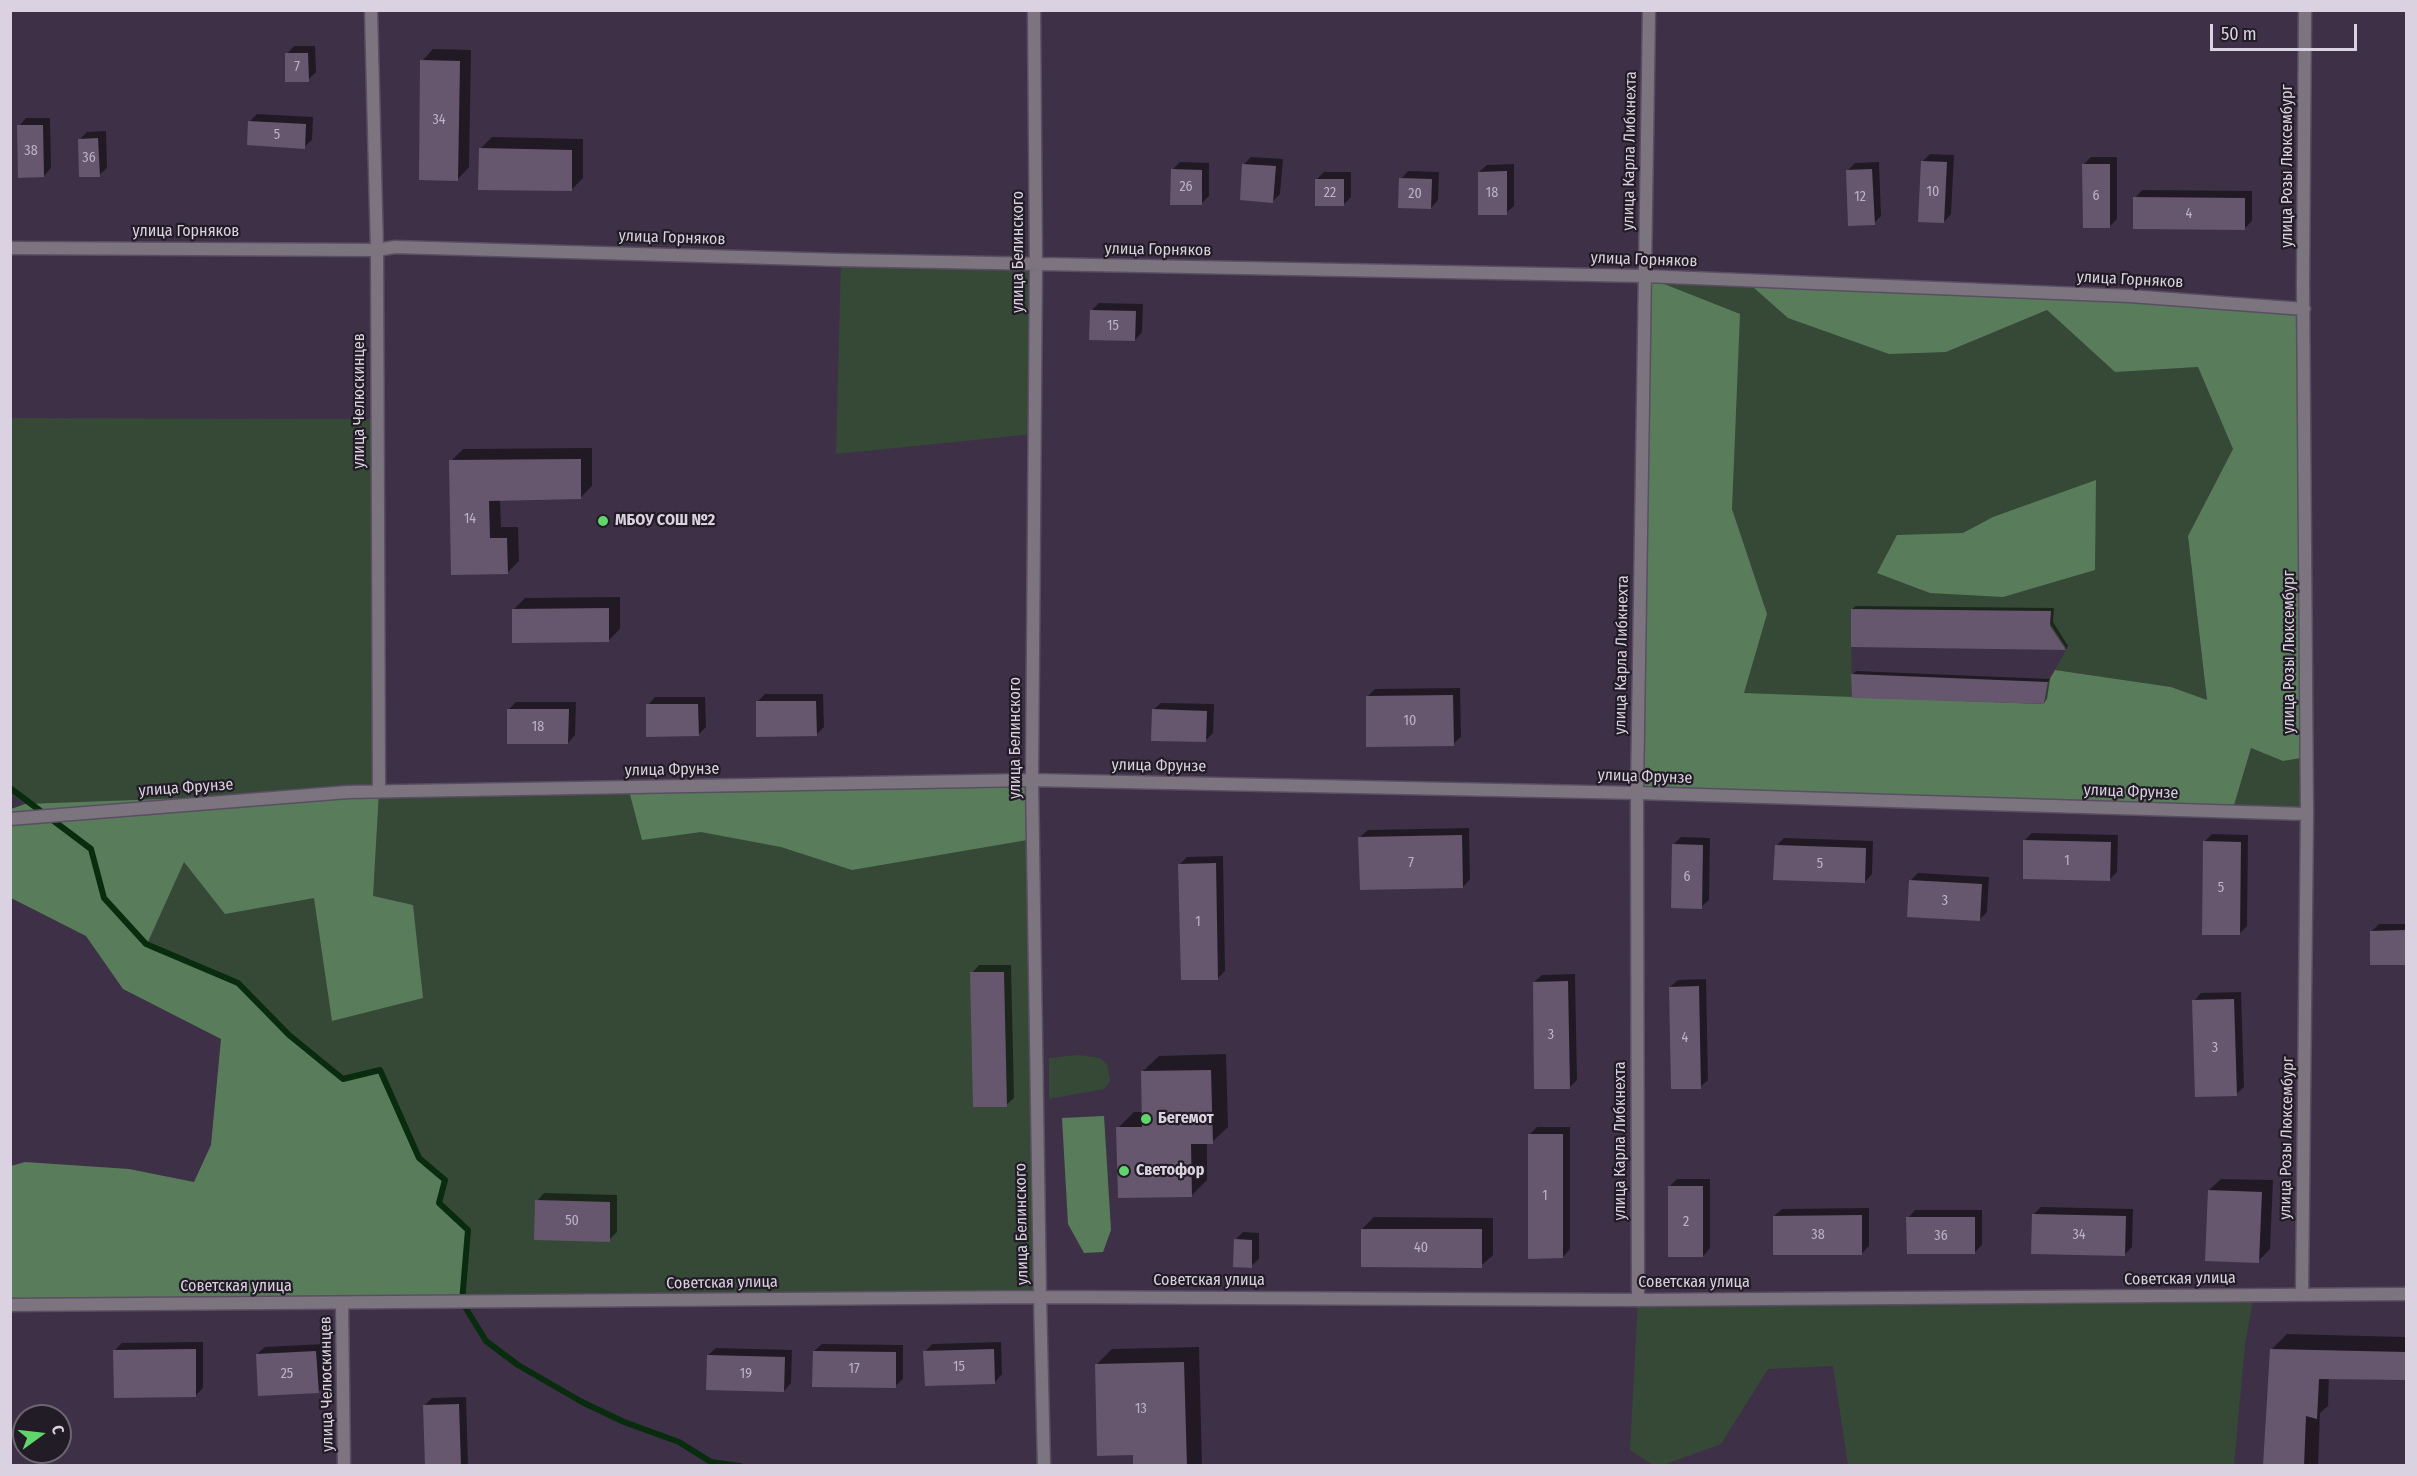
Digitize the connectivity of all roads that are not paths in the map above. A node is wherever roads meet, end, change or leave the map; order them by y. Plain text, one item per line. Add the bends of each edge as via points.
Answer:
1 (370, 10) edge
2 (1034, 10) edge
3 (1649, 10) edge
4 (2305, 10) edge
5 (10, 248) edge
6 (377, 250) junction
7 (1036, 264) junction
8 (1644, 276) junction
9 (2304, 309) junction
10 (1032, 780) junction
11 (379, 791) junction
12 (1637, 793) junction
13 (2307, 814) junction
14 (10, 819) edge
15 (2302, 1294) junction
16 (2406, 1294) edge
17 (1040, 1297) junction
18 (1638, 1300) junction
19 (342, 1303) junction
20 (10, 1305) edge
21 (344, 1466) edge
22 (1044, 1466) edge

1 - 6 street, улица Челюскинцев
2 - 7 street, улица Белинского
3 - 8 street, улица Карла Либкнехта
4 - 9 street, улица Розы Люксембург
5 - 6 street, улица Горняков
6 - 7 street, улица Горняков via 395,247
6 - 11 street, улица Челюскинцев
7 - 8 street, улица Горняков
7 - 10 street, улица Белинского
8 - 9 street, улица Горняков via 2119,295
8 - 12 street, улица Карла Либкнехта
9 - 13 street, улица Розы Люксембург
10 - 11 street, улица Фрунзе
10 - 12 street, улица Фрунзе
10 - 17 street, улица Белинского
11 - 14 street, улица Фрунзе
12 - 13 street, улица Фрунзе
12 - 18 street, улица Карла Либкнехта
13 - 15 street, улица Розы Люксембург
15 - 16 street, Советская улица
15 - 18 street, Советская улица
17 - 18 street, Советская улица
17 - 19 street, Советская улица
17 - 22 street, улица Белинского
19 - 20 street, Советская улица
19 - 21 street, улица Челюскинцев

